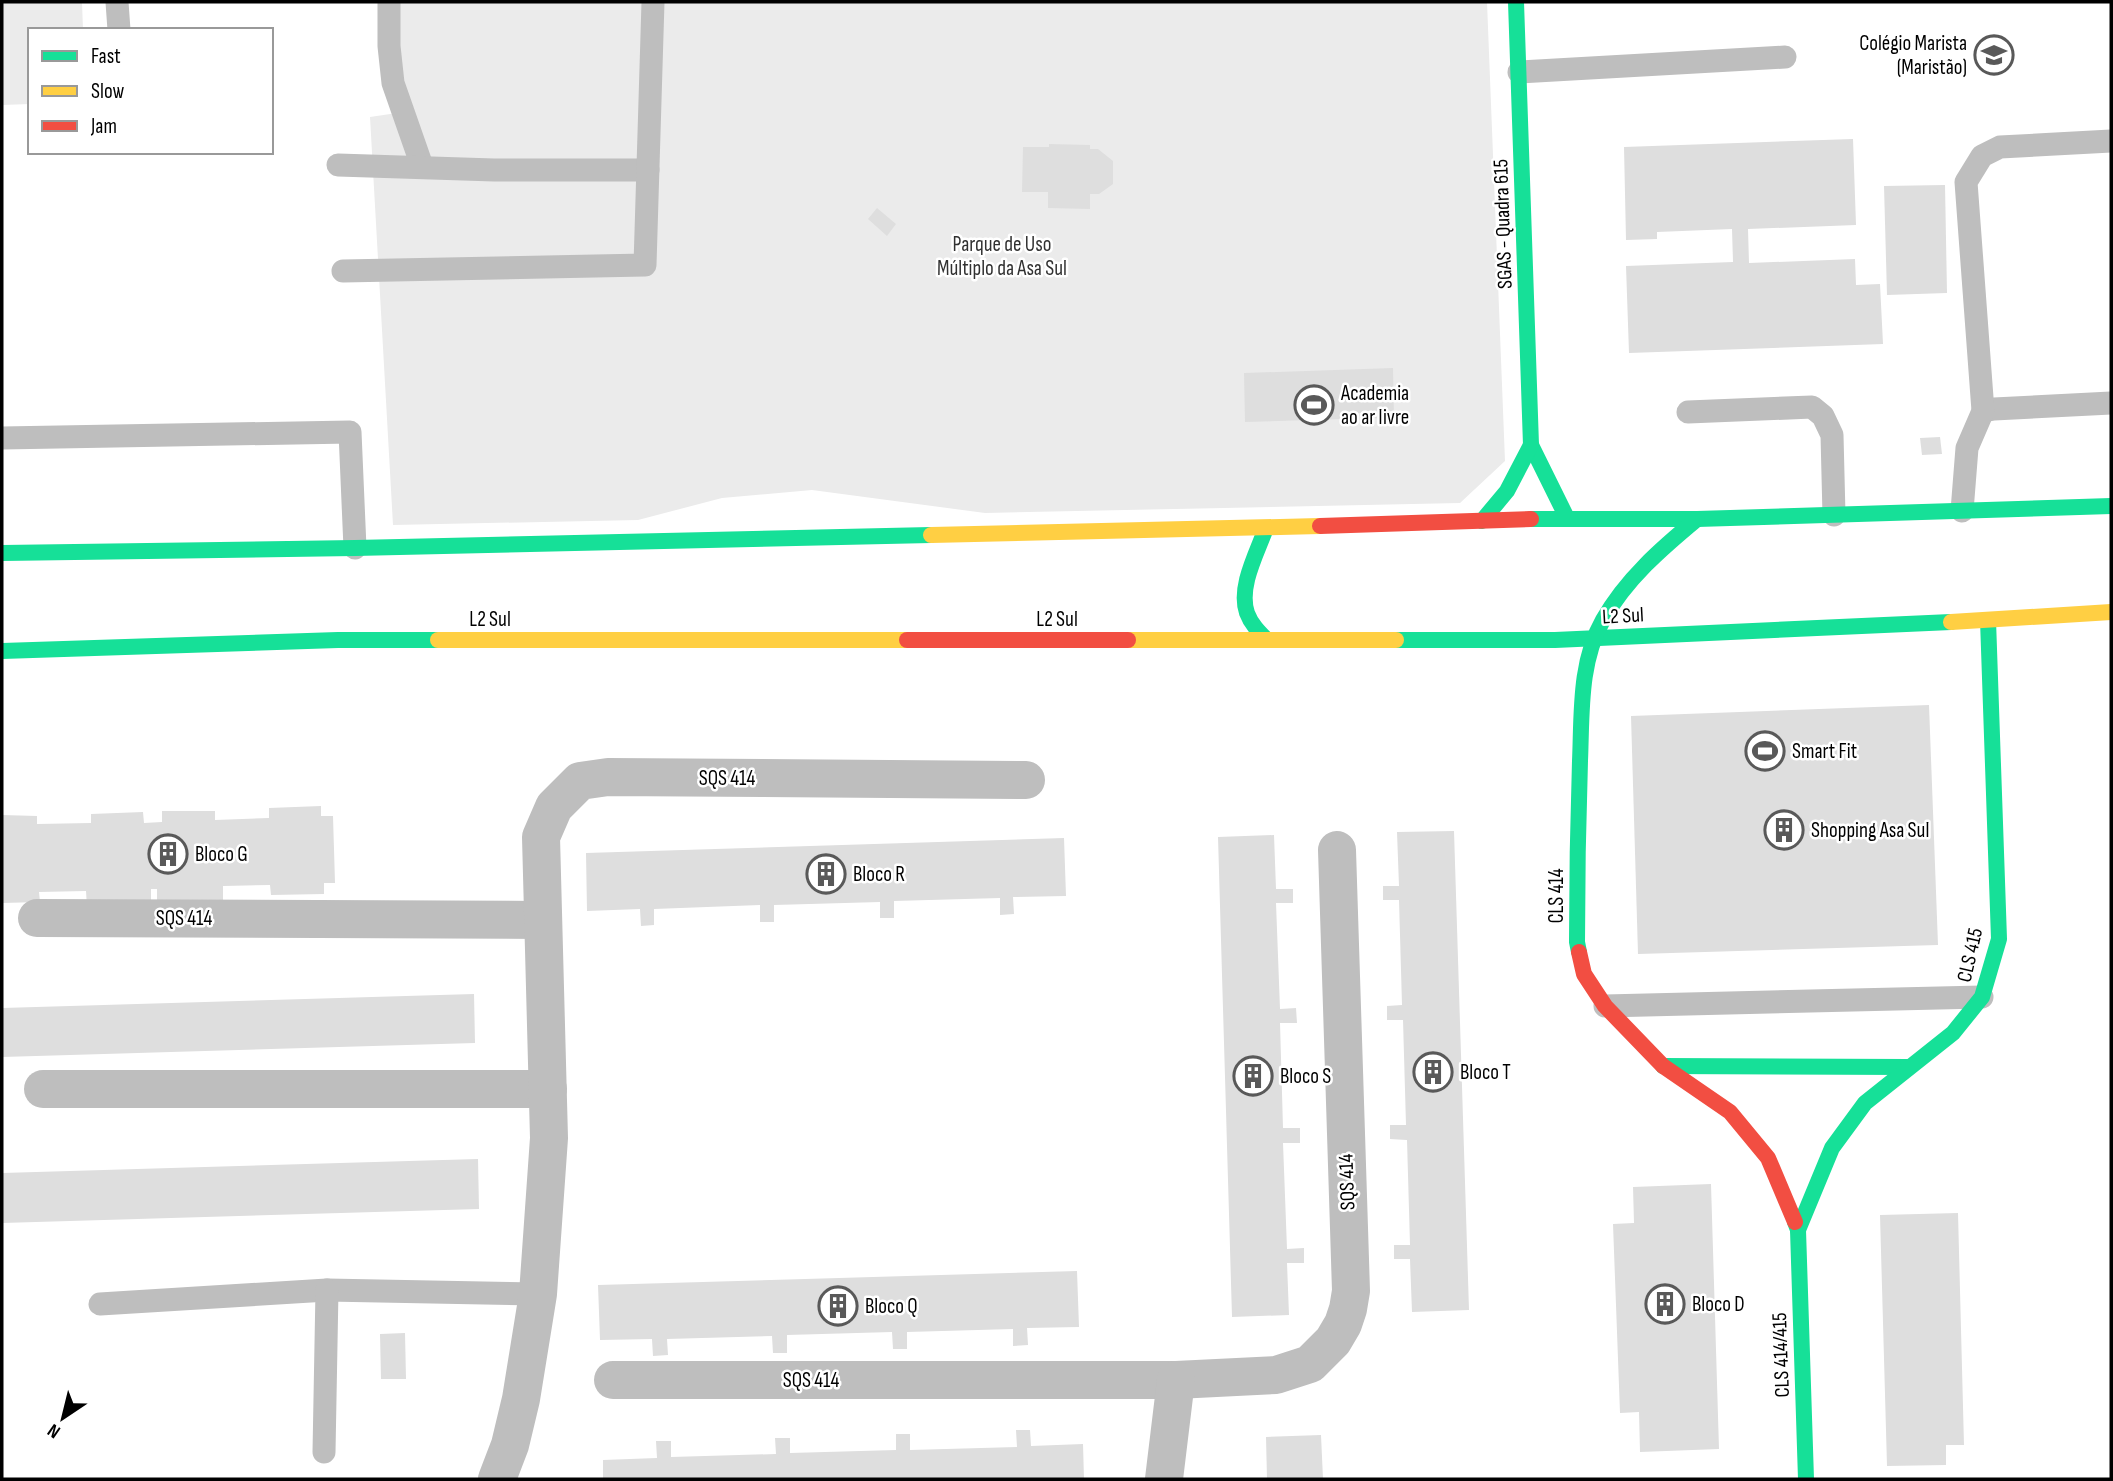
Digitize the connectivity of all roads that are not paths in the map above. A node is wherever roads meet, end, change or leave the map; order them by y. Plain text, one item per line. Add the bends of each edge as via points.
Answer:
1 (117, 2) edge
2 (389, 2) edge
3 (653, 2) edge
4 (1516, 2) edge
5 (119, 28) edge
6 (1785, 57) dead end
7 (1519, 72) junction
8 (2111, 141) edge
9 (338, 165) dead end
10 (422, 166) junction
11 (648, 170) junction
12 (343, 271) dead end
13 (2111, 402) edge
14 (1983, 411) junction
15 (1688, 412) dead end
16 (2, 438) edge
17 (1531, 445) junction
18 (2111, 506) edge
19 (1962, 512) junction
20 (1834, 515) junction
21 (1567, 518) junction
22 (1697, 519) junction
23 (1482, 521) junction
24 (1266, 528) junction
25 (355, 548) junction
26 (2, 553) edge
27 (2111, 612) edge
28 (1988, 620) junction
29 (1595, 638) junction
30 (1267, 640) junction
31 (2, 651) edge
32 (1026, 780) dead end
33 (1337, 850) dead end
34 (37, 918) dead end
35 (542, 920) junction
36 (1982, 998) junction
37 (1605, 1006) junction
38 (1663, 1066) junction
39 (1908, 1067) junction
40 (43, 1089) dead end
41 (548, 1089) junction
42 (1798, 1230) junction
43 (327, 1290) junction
44 (538, 1294) junction
45 (100, 1304) dead end
46 (613, 1380) dead end
47 (1176, 1380) junction
48 (324, 1452) dead end
49 (497, 1479) edge
50 (1164, 1479) edge
51 (1806, 1479) edge

1 - 5 lane
2 - 10 lane via 393,83
3 - 11 lane
4 - 7 main road, SGAS - Quadra 615
6 - 7 lane
7 - 17 main road, SGAS - Quadra 615
8 - 14 lane via 2000,147 1982,156 1966,182
9 - 10 lane
10 - 11 lane
11 - 12 lane via 645,265
13 - 14 lane
14 - 19 lane via 1967,448
15 - 20 lane via 1812,407 1824,415 1832,435
16 - 25 lane via 350,432
17 - 21 main road, SGAS - Quadra 615
17 - 23 main road, SGAS - Quadra 615 via 1507,491
18 - 19 main road
19 - 20 main road
20 - 22 main road
21 - 22 main road
21 - 23 main road
22 - 29 main road, CLS 414 via 1636,574
23 - 24 main road
24 - 25 main road
24 - 30 main road via 1250,570 1246,610
25 - 26 main road
27 - 28 main road, L2 Sul
28 - 29 main road, L2 Sul
28 - 36 main road, CLS 415 via 1999,939
29 - 30 main road, L2 Sul
29 - 37 main road, CLS 414 via 1583,700 1577,942 1584,974
30 - 31 main road, L2 Sul via 338,640
32 - 35 street, SQS 414 via 608,777 580,781 554,807 541,837
33 - 47 street, SQS 414 via 1348,1309 1333,1341 1310,1364 1276,1375
34 - 35 street, SQS 414
35 - 41 street, SQS 414
36 - 37 lane
36 - 39 main road, CLS 415 via 1953,1033
37 - 38 main road, CLS 414
38 - 39 main road
38 - 42 main road, CLS 414 via 1730,1112 1753,1139 1768,1158
39 - 42 main road, CLS 415 via 1865,1103 1832,1148
40 - 41 street
41 - 44 street, SQS 414
42 - 51 main road, CLS 414/415
43 - 44 lane
43 - 45 lane
43 - 48 lane
44 - 49 street, SQS 414 via 521,1399
46 - 47 street, SQS 414
47 - 50 street

